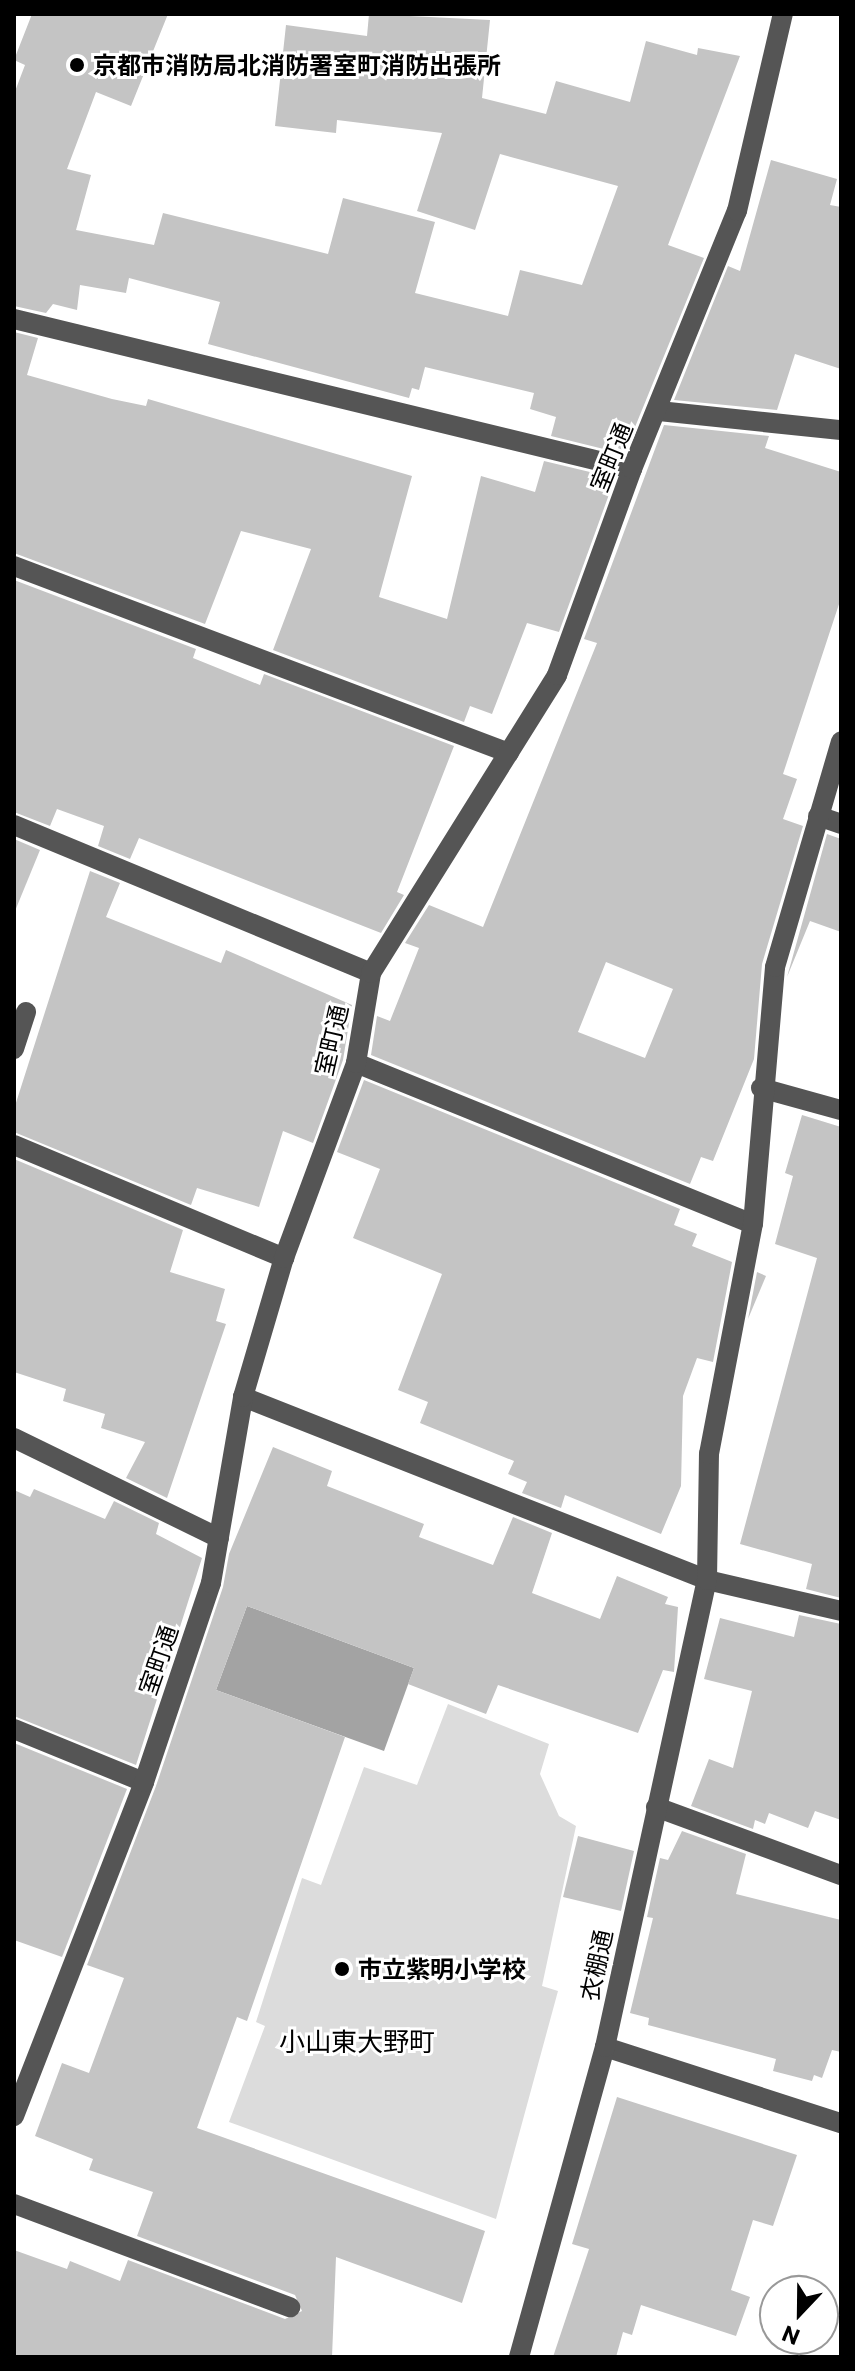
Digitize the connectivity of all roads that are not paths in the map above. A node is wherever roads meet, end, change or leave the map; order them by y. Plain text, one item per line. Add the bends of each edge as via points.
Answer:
1 (783, 14) edge
2 (14, 319) edge
3 (659, 411) junction
4 (841, 430) edge
5 (632, 469) junction
6 (14, 566) edge
7 (841, 741) edge
8 (509, 753) junction
9 (818, 816) junction
10 (841, 824) edge
11 (14, 825) edge
12 (371, 973) junction
13 (26, 1012) dead end
14 (14, 1049) edge
15 (356, 1063) junction
16 (761, 1088) junction
17 (841, 1110) edge
18 (14, 1145) edge
19 (753, 1224) junction
20 (284, 1258) junction
21 (243, 1397) junction
22 (14, 1438) edge
23 (219, 1538) junction
24 (707, 1580) junction
25 (841, 1611) edge
26 (14, 1729) edge
27 (144, 1782) junction
28 (656, 1807) junction
29 (841, 1875) edge
30 (605, 2047) junction
31 (14, 2116) edge
32 (841, 2123) edge
33 (14, 2204) edge
34 (290, 2307) dead end
35 (519, 2357) edge

1 - 3 street, 室町通 via 737,211
2 - 5 street
3 - 4 street
3 - 5 street, 室町通
5 - 8 street, 室町通 via 557,675
6 - 8 street
7 - 9 street, 衣棚通
8 - 12 street, 室町通
9 - 10 street
9 - 16 street, 衣棚通 via 775,967
11 - 12 street
12 - 15 street, 室町通
13 - 14 street
15 - 19 street
15 - 20 street, 室町通
16 - 17 street
16 - 19 street, 衣棚通
18 - 20 street
19 - 24 street, 衣棚通 via 709,1454
20 - 21 street, 室町通
21 - 23 street, 室町通
21 - 24 street
22 - 23 street
23 - 27 street, 室町通 via 211,1583
24 - 25 street
24 - 28 street, 衣棚通
26 - 27 street
27 - 31 street, 室町通
28 - 29 street
28 - 30 street, 衣棚通
30 - 32 street
30 - 35 street, 衣棚通
33 - 34 street

